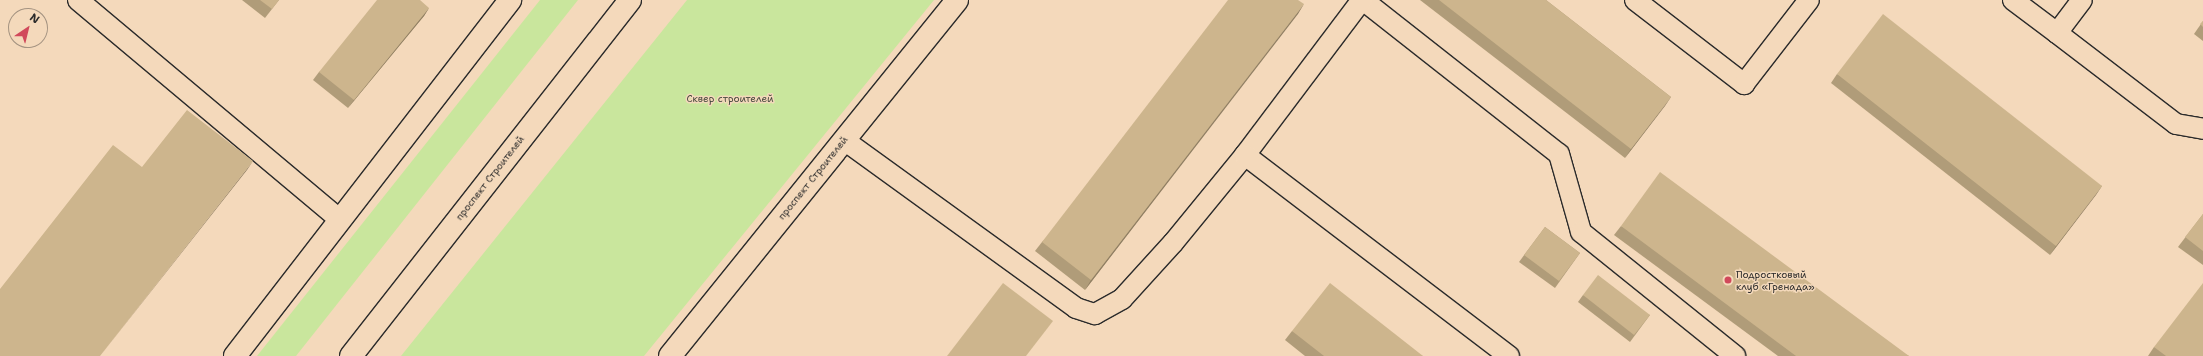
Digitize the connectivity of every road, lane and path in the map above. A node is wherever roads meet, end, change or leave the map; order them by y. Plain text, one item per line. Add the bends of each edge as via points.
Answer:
1 (78, 0) edge
2 (510, 0) edge
3 (630, 0) edge
4 (957, 0) edge
5 (1362, 0) edge
6 (1635, 0) edge
7 (1809, 0) edge
8 (2013, 0) edge
9 (2082, 0) edge
10 (2057, 33) junction
11 (2176, 124) junction
12 (2203, 129) edge
13 (844, 140) junction
14 (2203, 145) edge
15 (1246, 155) junction
16 (339, 219) junction
17 (235, 356) edge
18 (351, 356) edge
19 (670, 356) edge
20 (1509, 356) edge
21 (1735, 356) edge

1 - 16 lane
2 - 16 street
3 - 18 street, проспект Строителей
4 - 13 street, проспект Строителей
5 - 15 lane
5 - 21 lane via 1559,154 1581,232
6 - 7 lane via 1744,84
8 - 10 lane
9 - 10 lane
10 - 11 lane
11 - 12 lane
11 - 14 lane
13 - 15 lane via 1076,308 1095,314 1122,299
13 - 19 street, проспект Строителей
15 - 20 lane
16 - 17 street

